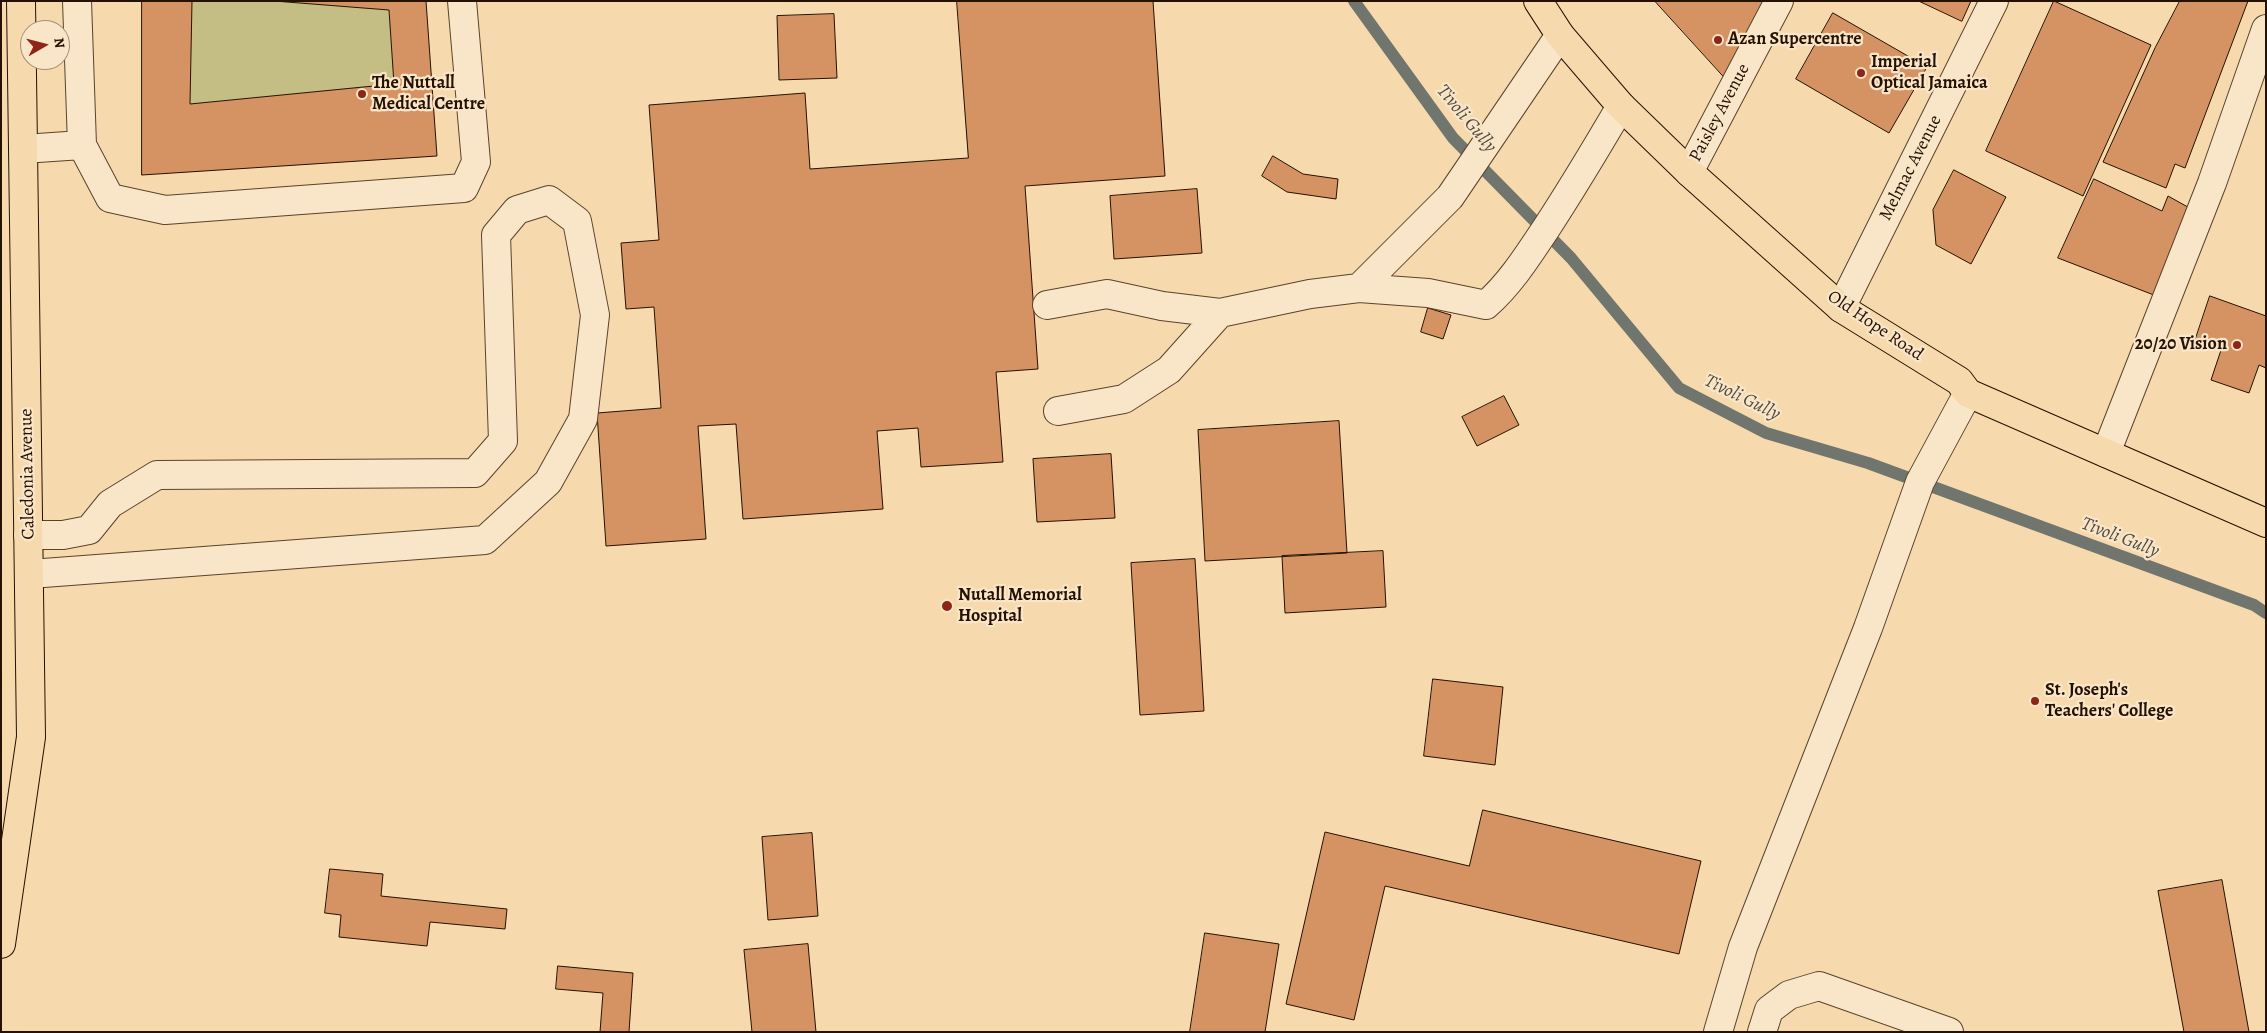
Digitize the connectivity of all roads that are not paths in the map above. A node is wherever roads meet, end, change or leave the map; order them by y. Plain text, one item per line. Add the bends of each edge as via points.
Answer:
1 (21, 1) edge
2 (77, 1) edge
3 (462, 1) edge
4 (1538, 1) edge
5 (1779, 1) edge
6 (1994, 1) edge
7 (2266, 29) edge
8 (1560, 35) junction
9 (1621, 106) junction
10 (82, 146) junction
11 (23, 149) junction
12 (1689, 172) junction
13 (1359, 288) junction
14 (1047, 306) dead end
15 (1841, 308) junction
16 (1220, 313) junction
17 (1968, 393) junction
18 (1058, 411) dead end
19 (2106, 453) junction
20 (2266, 523) edge
21 (28, 535) junction
22 (30, 574) junction
23 (1, 944) edge
24 (1718, 1032) edge
25 (1762, 1032) edge
26 (1949, 1032) edge

1 - 11 main road, Caledonia Avenue
2 - 10 street
3 - 10 street via 476,162 464,188 164,210 110,198
4 - 8 main road, Old Hope Road
5 - 12 street, Paisley Avenue
6 - 15 street, Melmac Avenue
7 - 19 street via 2212,183
8 - 9 main road, Old Hope Road
8 - 13 street via 1450,197
9 - 12 main road, Old Hope Road
9 - 13 street via 1527,257 1499,294 1486,305 1428,293
10 - 11 street
11 - 21 main road, Caledonia Avenue
12 - 15 main road, Old Hope Road
13 - 16 street via 1310,294
14 - 16 street via 1107,294 1162,306
15 - 17 main road, Old Hope Road via 1959,381
16 - 18 street via 1169,370 1124,399
17 - 19 main road, Old Hope Road
17 - 24 street via 1920,482 1868,628 1743,947
19 - 20 main road, Old Hope Road
21 - 22 main road, Caledonia Avenue
21 - 22 street via 63,535 89,530 110,504 157,475 475,473 503,441 496,235 517,210 549,200 577,221 595,315 582,419 548,482 485,540
22 - 23 main road, Caledonia Avenue via 31,737
25 - 26 street via 1769,1010 1789,995 1819,986

